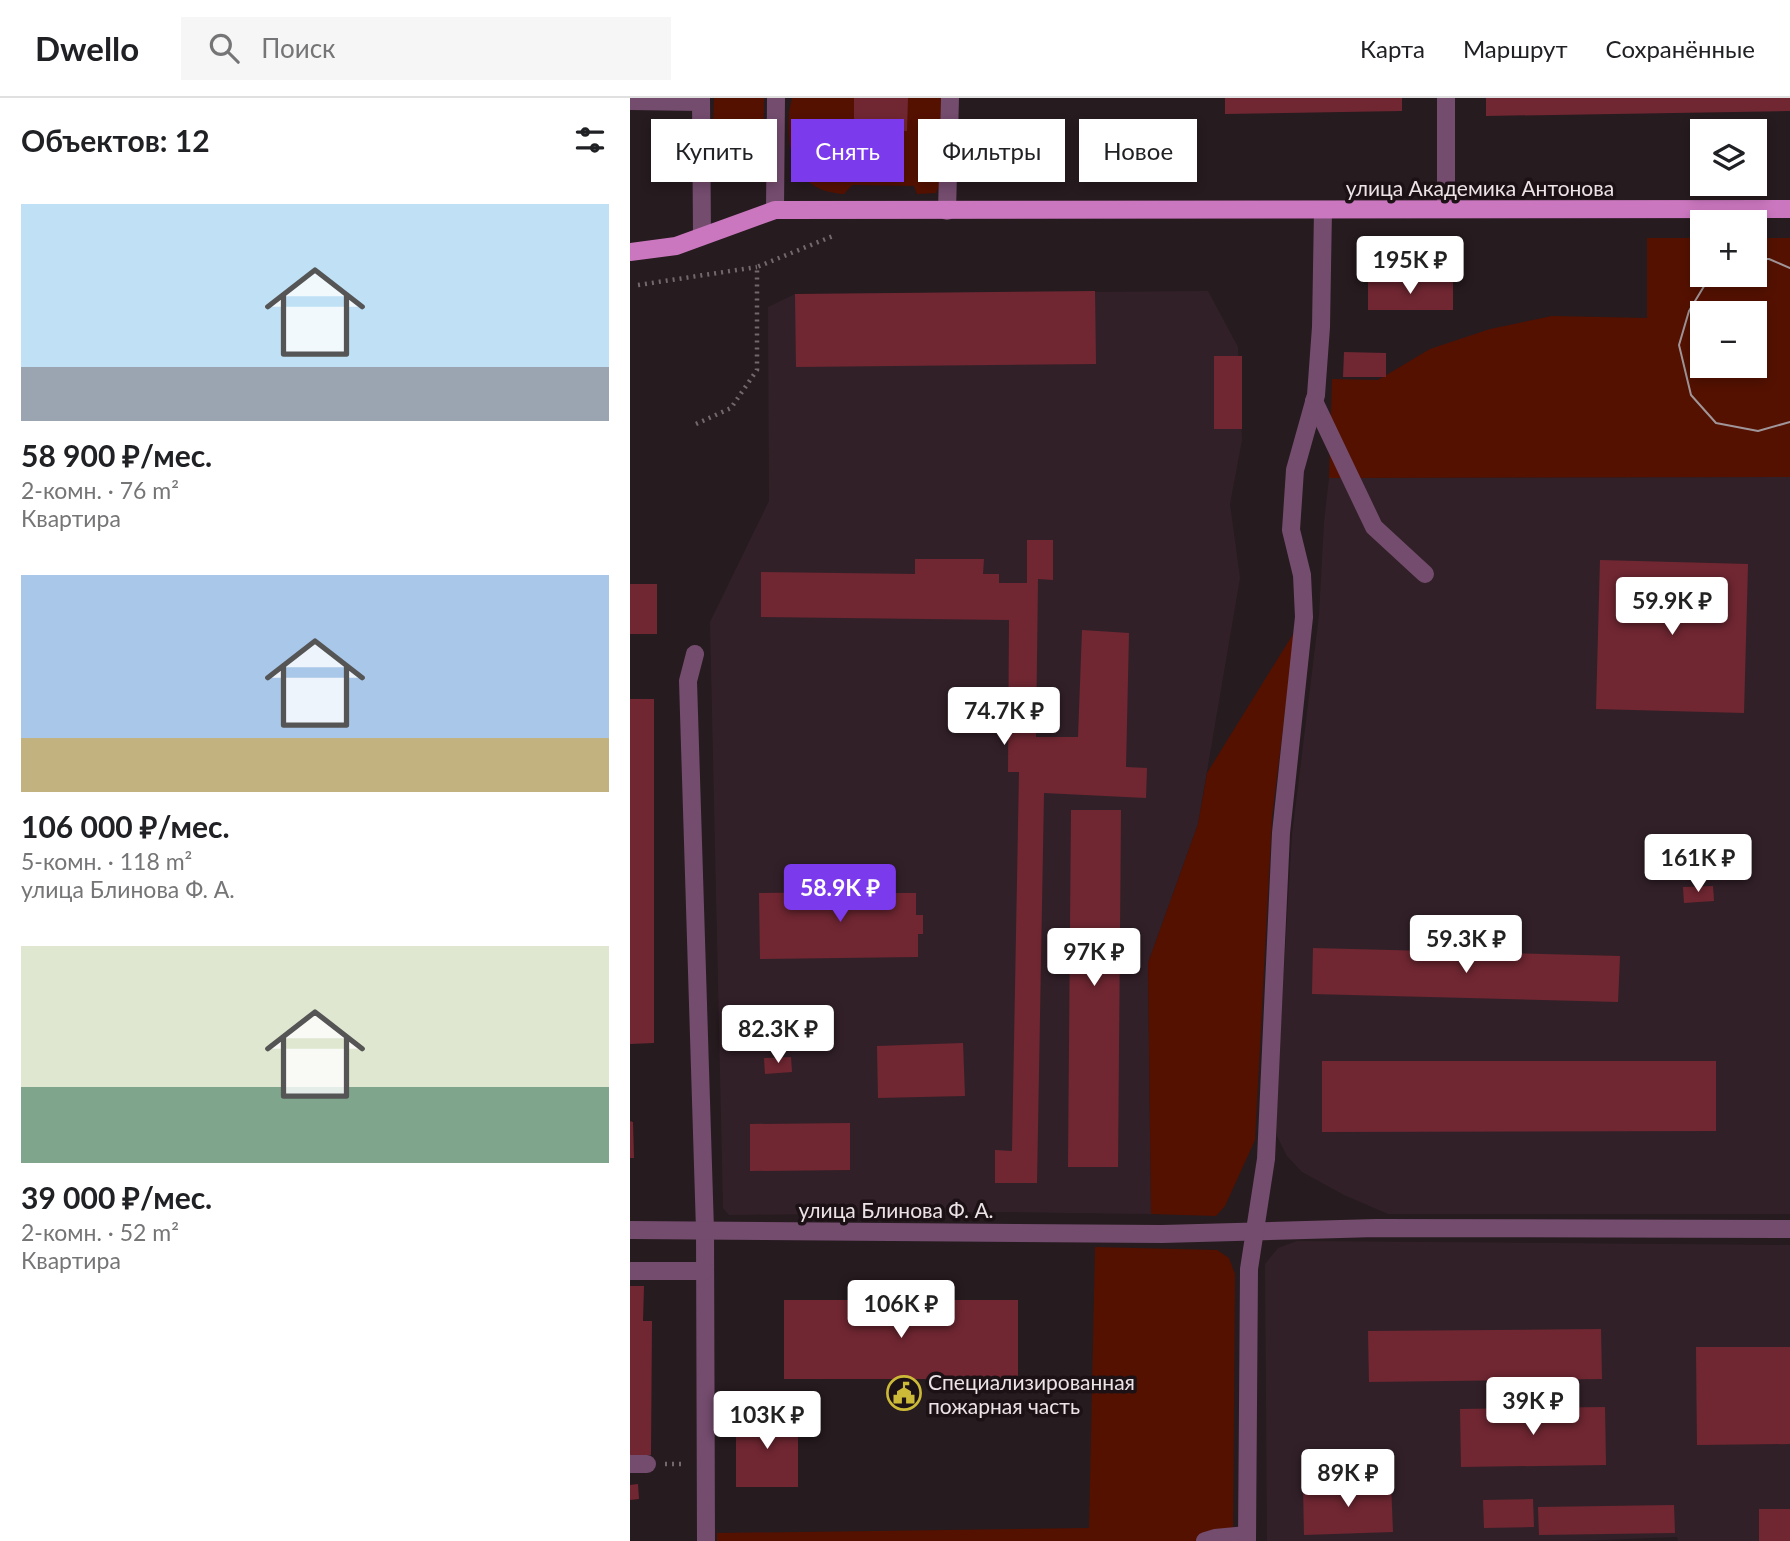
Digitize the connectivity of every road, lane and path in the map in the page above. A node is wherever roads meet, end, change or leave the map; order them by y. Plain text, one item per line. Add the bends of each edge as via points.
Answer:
1 (776, 98) edge
2 (950, 98) edge
3 (1446, 98) edge
4 (701, 100) edge
5 (630, 101) edge
6 (1446, 209) junction
7 (1790, 209) edge
8 (775, 210) junction
9 (1322, 210) junction
10 (947, 211) junction
11 (702, 236) junction
12 (833, 236) dead end
13 (630, 252) edge
14 (757, 267) junction
15 (638, 285) dead end
16 (1314, 401) junction
17 (696, 424) dead end
18 (1425, 574) dead end
19 (695, 654) dead end
20 (1790, 1229) edge
21 (630, 1230) edge
22 (705, 1230) junction
23 (1257, 1231) junction
24 (630, 1271) edge
25 (704, 1271) junction
26 (639, 1464) edge
27 (706, 1464) junction
28 (1247, 1538) edge
29 (706, 1541) edge
30 (1205, 1541) edge

1 - 8 street
2 - 10 street
3 - 6 street
4 - 5 street
4 - 11 street
6 - 7 main road, улица Академика Антонова
6 - 9 main road, улица Академика Антонова
8 - 10 main road, улица Академика Антонова
8 - 11 main road, улица Академика Антонова
9 - 10 main road, улица Академика Антонова
9 - 16 street via 1321,327
11 - 13 main road, улица Академика Антонова via 676,246
12 - 14 path
14 - 15 path
14 - 17 path via 757,370 731,408
16 - 18 street via 1374,527
16 - 23 street via 1295,470 1291,530 1302,575 1304,617 1281,833 1266,1159
19 - 22 street via 688,681
20 - 23 street, улица Блинова Ф. А.
21 - 22 street, улица Блинова Ф. А.
22 - 23 street, улица Блинова Ф. А.
22 - 25 street
23 - 28 street via 1250,1269
24 - 25 street
25 - 27 street
26 - 27 path
27 - 29 street
28 - 30 street

